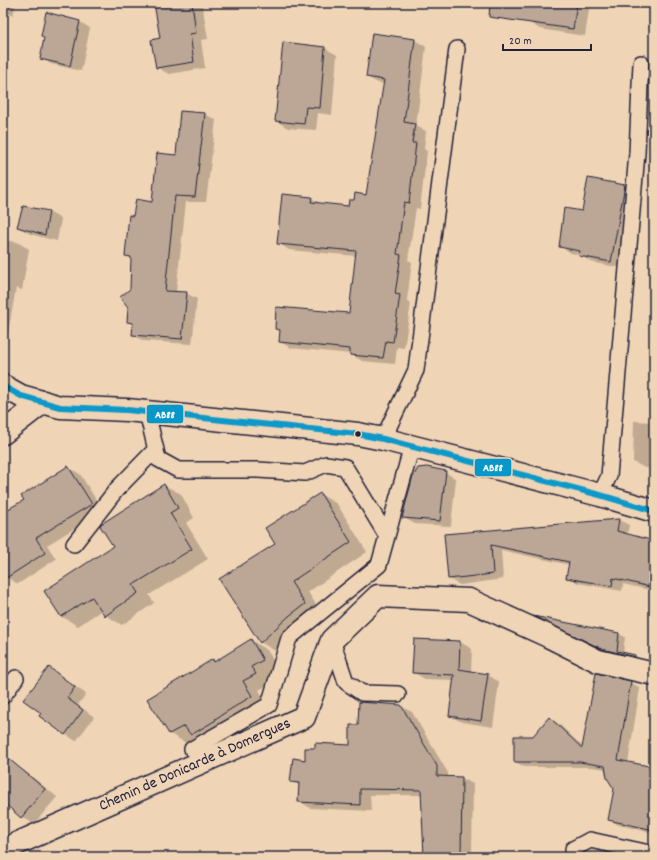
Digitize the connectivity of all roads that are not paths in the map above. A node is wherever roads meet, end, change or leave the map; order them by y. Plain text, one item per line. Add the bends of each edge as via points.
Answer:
1 (458, 49) dead end
2 (641, 63) dead end
3 (3, 386) edge
4 (43, 402) junction
5 (147, 412) junction
6 (3, 433) edge
7 (383, 439) junction
8 (412, 446) junction
9 (156, 449) junction
10 (600, 495) junction
11 (654, 511) edge
12 (387, 536) junction
13 (74, 544) dead end
14 (332, 640) junction
15 (654, 674) edge
16 (16, 678) dead end
17 (398, 694) dead end
18 (3, 696) edge
19 (192, 749) dead end
20 (16, 844) dead end
21 (654, 854) edge
22 (573, 857) edge

1 - 7 lane via 416,370
2 - 10 lane via 637,153 609,476
3 - 4 street via 21,396
4 - 5 street via 60,407
4 - 6 street
5 - 7 street via 358,434
5 - 9 lane
7 - 8 street
8 - 10 street
8 - 12 lane
9 - 12 lane via 158,459 178,470 304,473 326,464 345,467
9 - 13 lane via 117,488
10 - 11 street
12 - 19 lane via 379,565 289,638 269,705
14 - 15 street, Chemin de Donicarde à Domergues via 378,596 469,600 598,661
14 - 17 lane via 346,682 362,693
14 - 20 street, Chemin de Donicarde à Domergues via 304,717
16 - 18 lane
21 - 22 lane via 590,840 574,849

